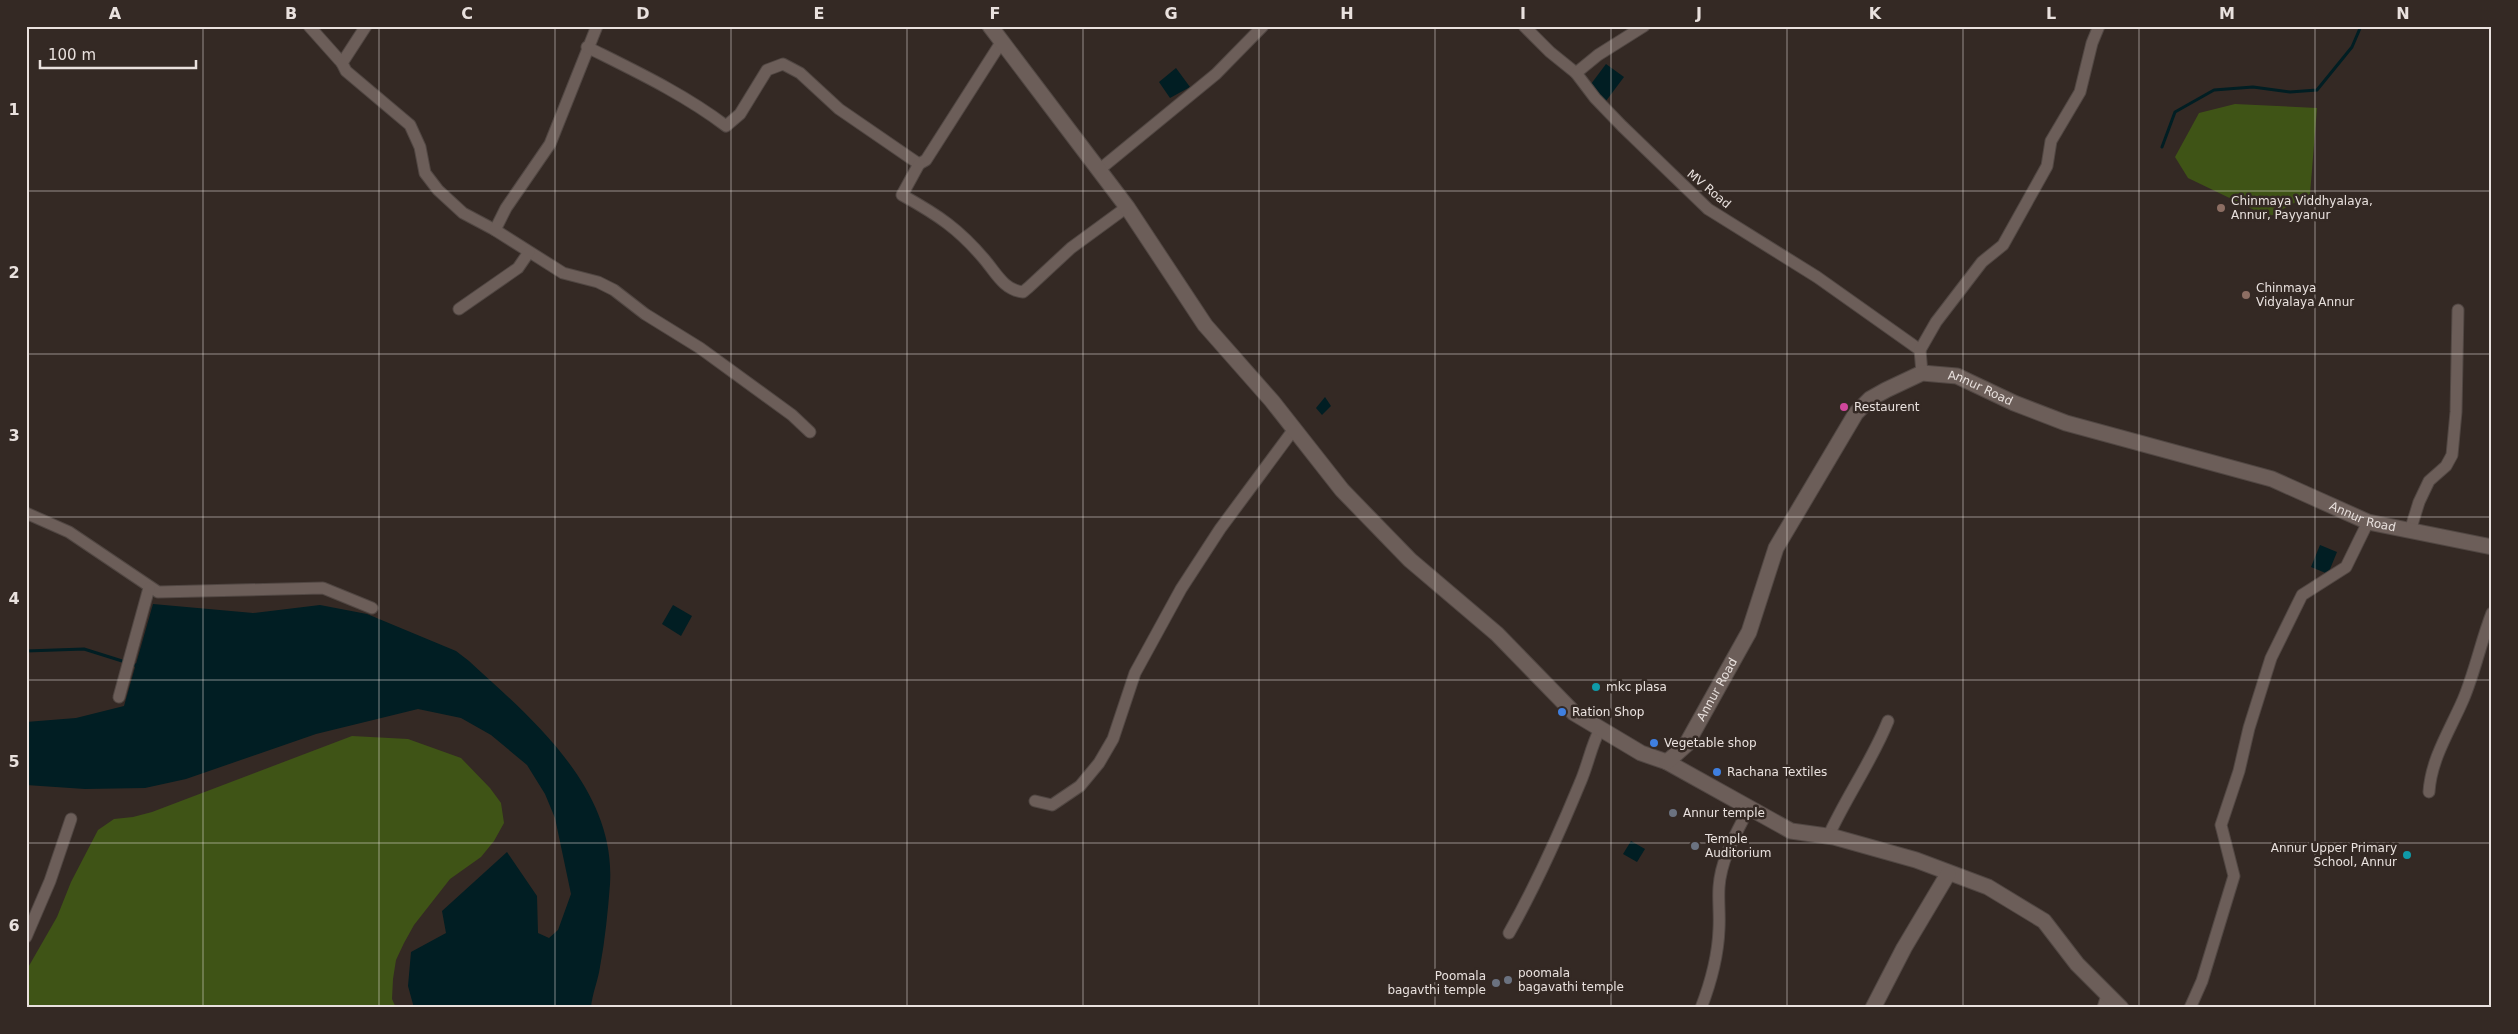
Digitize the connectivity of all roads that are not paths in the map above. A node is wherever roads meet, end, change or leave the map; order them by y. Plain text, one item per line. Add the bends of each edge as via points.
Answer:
1 (309, 26) edge
2 (366, 26) edge
3 (597, 26) edge
4 (990, 26) edge
5 (1263, 26) edge
6 (1524, 26) edge
7 (1644, 26) edge
8 (2099, 26) edge
9 (1002, 41) junction
10 (587, 48) junction
11 (342, 63) junction
12 (1576, 73) junction
13 (919, 164) junction
14 (1099, 170) junction
15 (1127, 207) junction
16 (495, 230) junction
17 (529, 252) junction
18 (459, 309) dead end
19 (2458, 310) dead end
20 (1920, 350) junction
21 (1922, 373) junction
22 (1294, 429) junction
23 (810, 432) dead end
24 (26, 514) edge
25 (2368, 522) junction
26 (2410, 531) junction
27 (2492, 547) edge
28 (150, 588) junction
29 (372, 608) dead end
30 (2492, 612) edge
31 (120, 697) dead end
32 (1888, 721) dead end
33 (1600, 729) junction
34 (1667, 762) junction
35 (2429, 792) dead end
36 (1035, 801) dead end
37 (1749, 808) junction
38 (71, 819) dead end
39 (1828, 837) junction
40 (1948, 874) junction
41 (1509, 933) dead end
42 (26, 938) edge
43 (2105, 1001) edge
44 (1701, 1008) edge
45 (1873, 1008) edge
46 (2121, 1008) edge
47 (2190, 1008) edge

1 - 11 street
2 - 11 street
3 - 10 street
4 - 9 main road
5 - 14 street via 1216,74
6 - 12 street, MV Road
7 - 12 street via 1598,54
8 - 20 street via 2080,92 2051,142 2047,166 2002,245 1982,262 1936,322
9 - 13 street via 926,160
9 - 14 main road
10 - 13 street via 667,88 726,126 740,114 768,70 784,64 800,73 839,109
10 - 16 street via 550,144 506,208
11 - 16 street via 346,71 410,125 420,148 425,173 438,190 463,213
12 - 20 street, MV Road via 1622,126 1708,209 1817,276
13 - 15 street via 902,195 947,221 969,241 1002,282 1018,291 1023,292 1077,243
14 - 15 main road
15 - 22 main road via 1205,326
16 - 17 street
17 - 18 street via 518,268
17 - 23 street via 564,273 614,290 645,314 700,348 792,415
19 - 26 street via 2452,454 2446,466 2429,481
20 - 21 street
21 - 25 main road, Annur Road via 1957,376 2066,423 2272,479
21 - 34 main road, Annur Road via 1870,399 1856,413 1776,548 1750,632 1686,745
22 - 33 main road via 1342,490 1410,560 1497,634 1574,713
22 - 36 street via 1220,528 1181,589 1135,673 1113,739 1099,763 1080,786 1052,805
24 - 28 street via 70,532 135,574
25 - 26 main road, Annur Road
25 - 47 street via 2346,566 2302,595 2271,658 2221,825 2234,876 2202,980
26 - 27 main road, Annur Road
28 - 29 street via 158,592 323,588
28 - 31 street
30 - 35 street via 2463,699 2431,773
32 - 39 street via 1878,746
33 - 34 main road via 1641,753
33 - 41 street via 1547,859
34 - 37 main road
37 - 39 main road via 1791,831
37 - 44 street via 1722,868 1718,949 1714,973
38 - 42 street
39 - 40 main road via 1916,860
40 - 43 main road via 1988,887 2044,921
40 - 45 main road
43 - 46 main road

